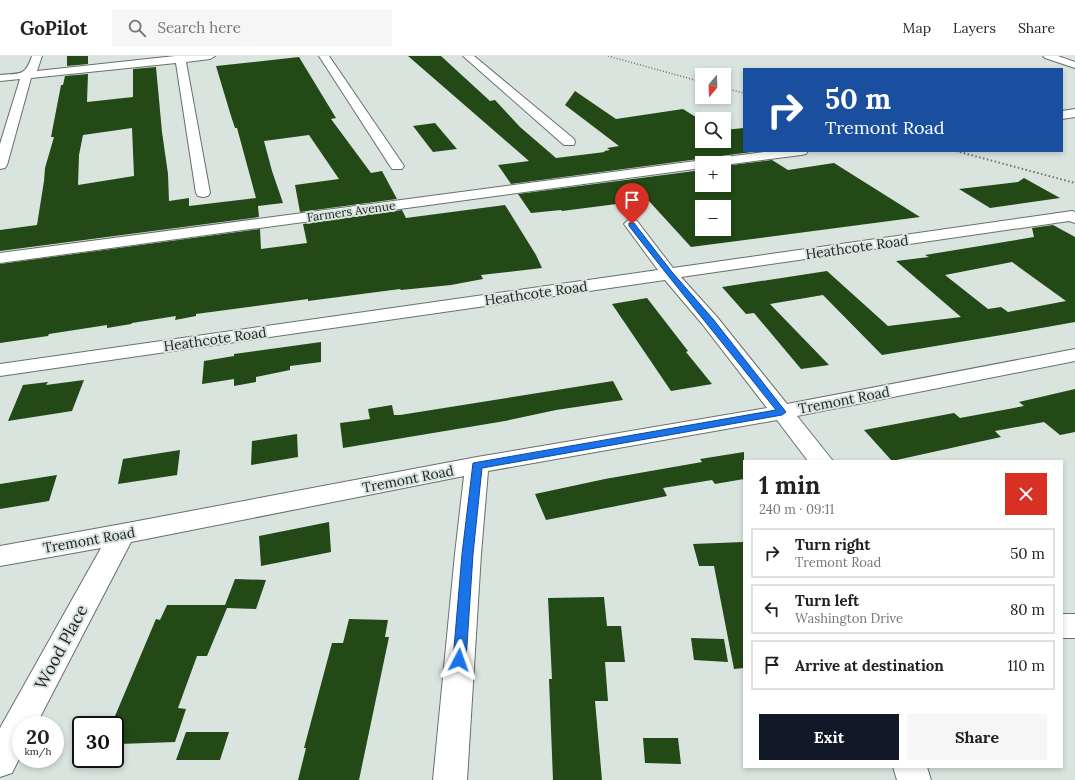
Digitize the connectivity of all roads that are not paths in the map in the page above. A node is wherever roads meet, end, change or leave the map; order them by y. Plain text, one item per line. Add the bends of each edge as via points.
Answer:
1 (37, 56) edge
2 (210, 56) edge
3 (324, 56) edge
4 (468, 56) edge
5 (1048, 56) edge
6 (181, 58) edge
7 (1075, 65) edge
8 (27, 75) junction
9 (0, 78) edge
10 (1075, 113) edge
11 (1063, 115) edge
12 (569, 142) dead end
13 (794, 152) edge
14 (731, 160) edge
15 (0, 165) edge
16 (695, 165) edge
17 (397, 166) dead end
18 (203, 193) dead end
19 (1074, 217) edge
20 (632, 224) dead end
21 (0, 258) edge
22 (669, 274) junction
23 (1075, 356) edge
24 (0, 370) edge
25 (782, 412) junction
26 (820, 460) edge
27 (477, 465) junction
28 (122, 534) junction
29 (0, 556) edge
30 (1063, 626) edge
31 (1075, 626) edge
32 (0, 761) edge
33 (910, 768) edge
34 (450, 780) edge
35 (914, 780) edge

1 - 8 street via 33,69
2 - 6 street
3 - 17 street
4 - 12 street
5 - 7 street
6 - 8 street
6 - 18 street
8 - 9 street
8 - 15 street
10 - 11 street
13 - 14 street
16 - 21 street, Farmers Avenue
19 - 22 street, Heathcote Road
20 - 22 street
22 - 24 street, Heathcote Road
22 - 25 street
23 - 25 street, Tremont Road
25 - 26 street
25 - 27 street, Tremont Road
27 - 28 street, Tremont Road
27 - 34 street
28 - 29 street, Tremont Road
28 - 32 street, Wood Place
30 - 31 street
33 - 35 street

